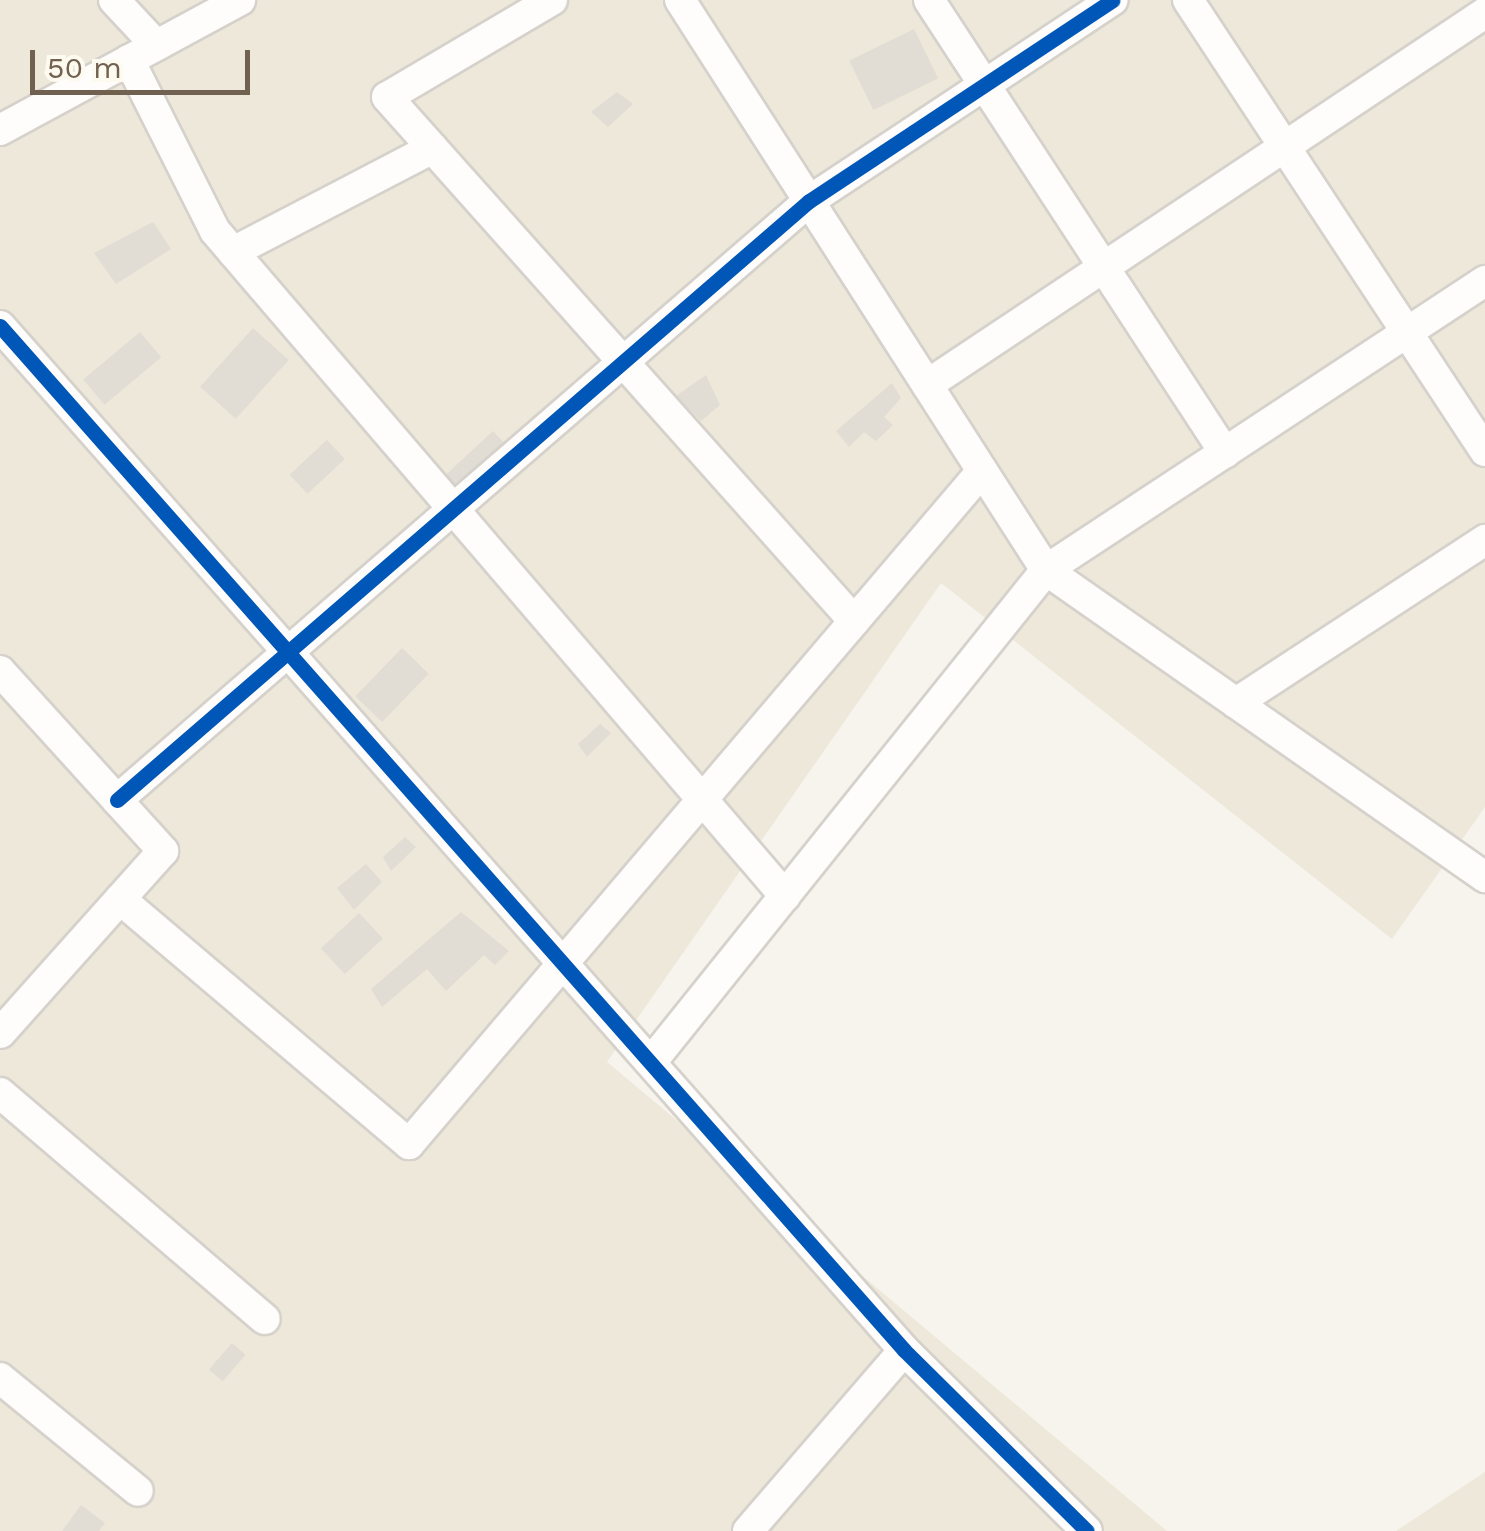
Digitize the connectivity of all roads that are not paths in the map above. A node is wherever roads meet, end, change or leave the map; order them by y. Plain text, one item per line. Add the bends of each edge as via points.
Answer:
1 (114, 0) edge
2 (240, 0) edge
3 (552, 0) edge
4 (680, 0) edge
5 (929, 0) edge
6 (1113, 0) edge
7 (1188, 0) edge
8 (1485, 13) edge
9 (142, 52) junction
10 (984, 85) junction
11 (0, 130) edge
12 (1285, 147) junction
13 (433, 148) junction
14 (809, 201) junction
15 (233, 252) junction
16 (1104, 267) junction
17 (1485, 281) edge
18 (0, 326) edge
19 (1407, 332) junction
20 (623, 362) junction
21 (927, 385) junction
22 (1485, 450) edge
23 (1225, 452) junction
24 (982, 471) junction
25 (453, 509) junction
26 (1485, 540) edge
27 (1046, 570) junction
28 (854, 620) junction
29 (289, 652) junction
30 (0, 671) edge
31 (1236, 703) junction
32 (702, 799) junction
33 (117, 800) junction
34 (1485, 878) edge
35 (785, 896) junction
36 (120, 899) junction
37 (564, 961) junction
38 (0, 1033) edge
39 (652, 1062) junction
40 (0, 1093) edge
41 (265, 1318) dead end
42 (904, 1350) junction
43 (0, 1378) edge
44 (138, 1492) dead end
45 (748, 1531) edge
46 (1087, 1531) edge

1 - 9 street
2 - 9 street
3 - 13 street via 387,97
4 - 14 street
5 - 10 street
6 - 10 street
7 - 12 street
8 - 12 street
9 - 11 street
9 - 15 street
10 - 14 street
10 - 16 street
12 - 16 street
12 - 19 street
13 - 15 street
13 - 20 street
14 - 20 street
14 - 21 street
15 - 25 street
16 - 21 street
16 - 23 street
17 - 19 street
18 - 29 street
19 - 22 street
19 - 23 street
20 - 25 street
20 - 28 street
21 - 24 street
23 - 27 street
24 - 27 street
24 - 28 street
25 - 29 street
25 - 32 street
26 - 31 street
27 - 31 street
27 - 35 street
28 - 32 street
29 - 33 street
29 - 37 street
30 - 33 street
31 - 34 street
32 - 35 street
32 - 37 street
33 - 36 street via 163,850
35 - 39 street
36 - 37 street via 409,1144
36 - 38 street
37 - 39 street
39 - 42 street
40 - 41 street
42 - 45 street
42 - 46 street
43 - 44 street

